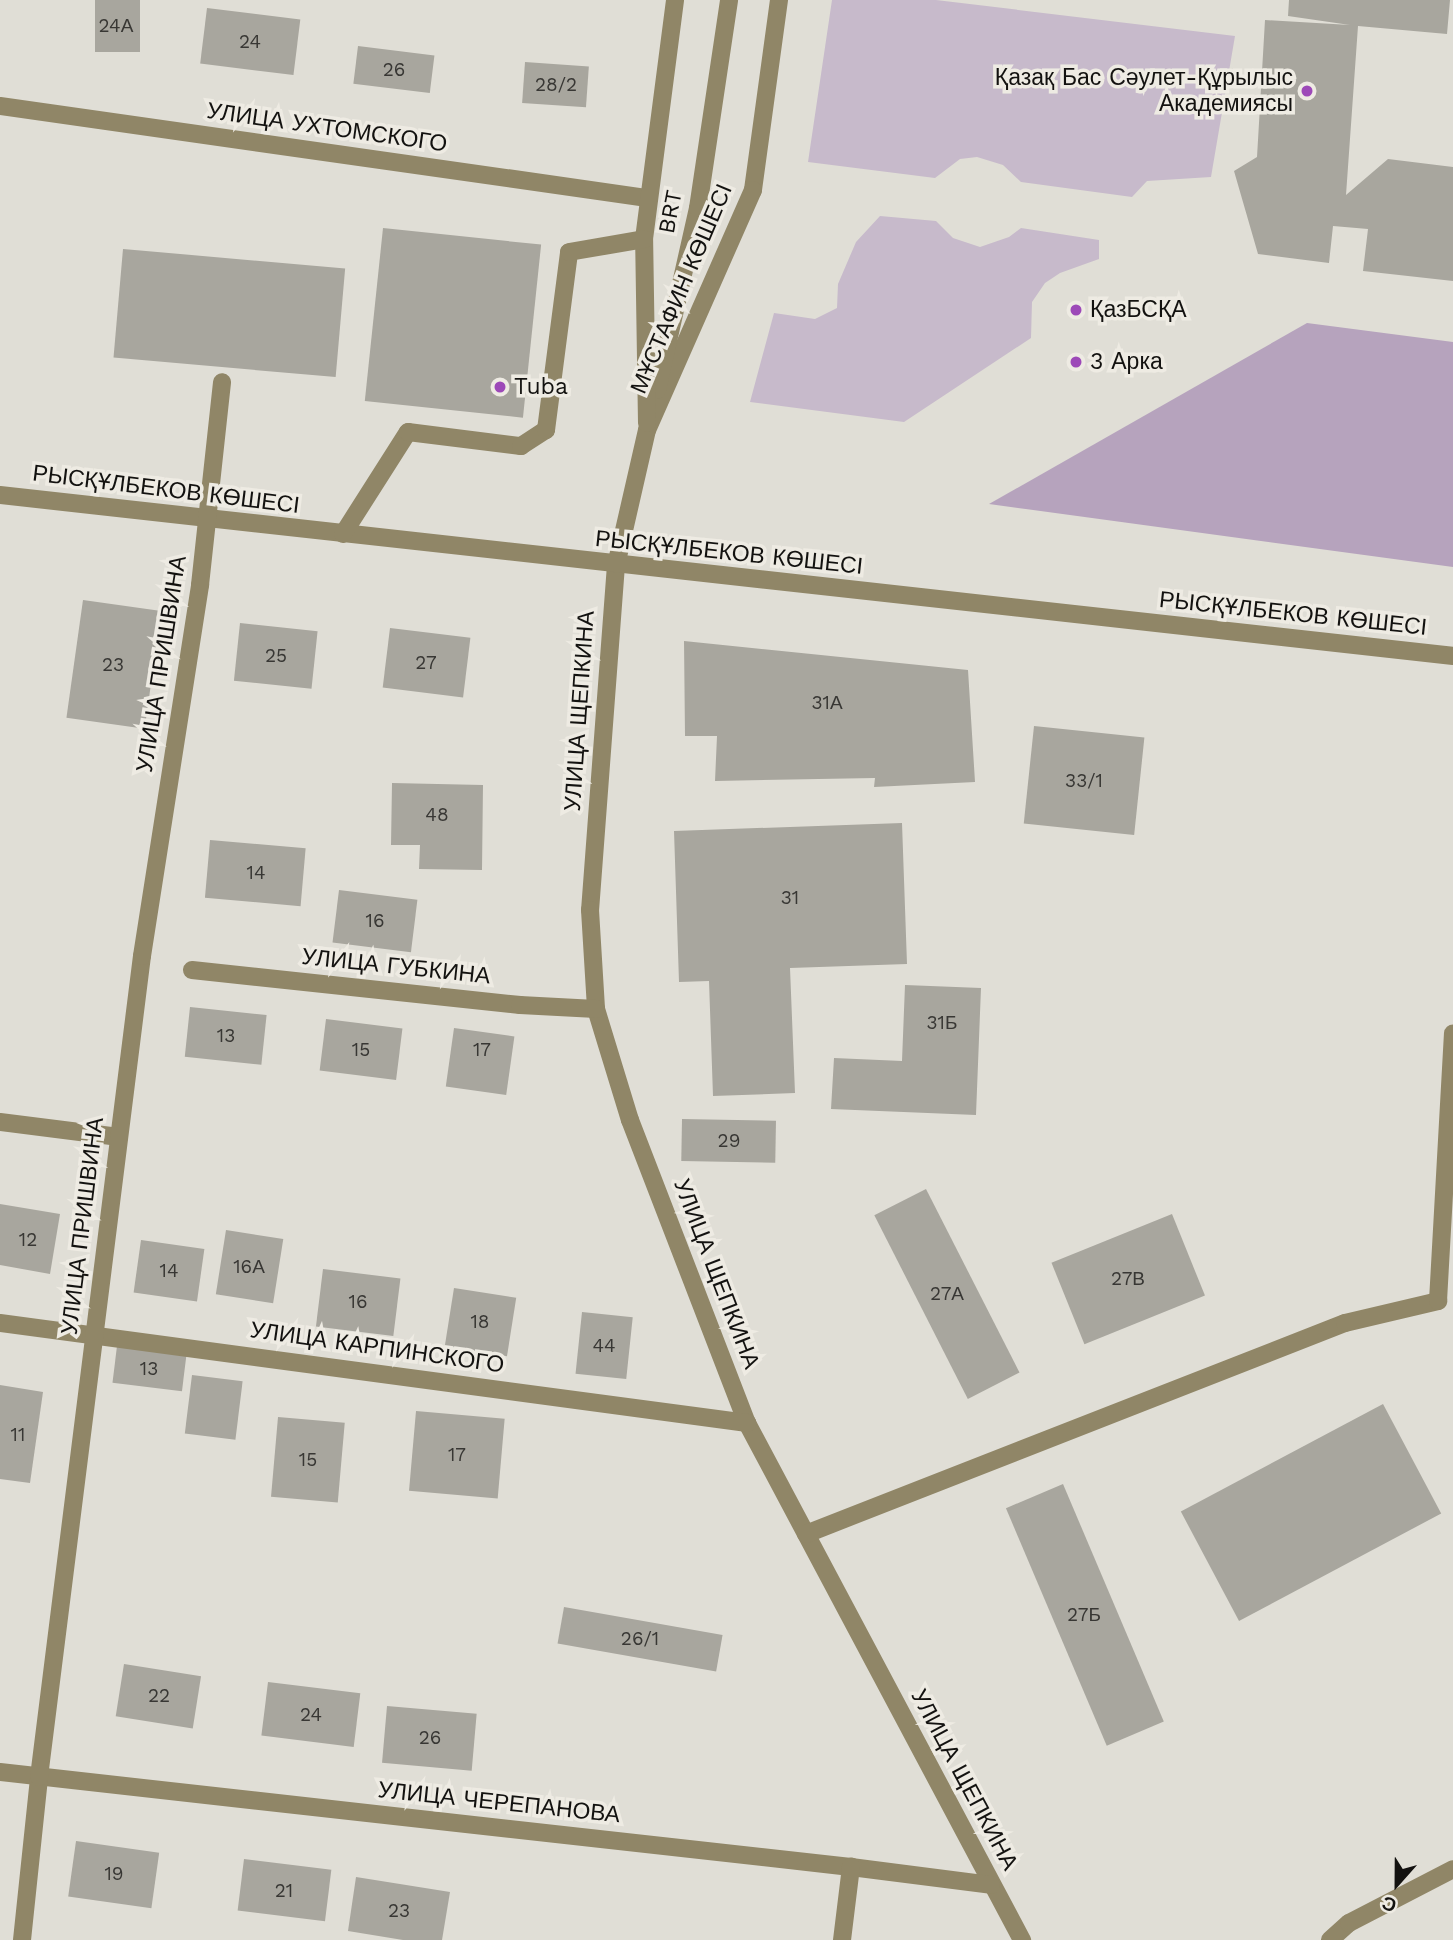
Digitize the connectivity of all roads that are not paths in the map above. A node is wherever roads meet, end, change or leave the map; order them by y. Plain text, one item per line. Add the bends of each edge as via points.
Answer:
1 (676, 0) edge
2 (729, 0) edge
3 (779, 0) edge
4 (0, 106) edge
5 (647, 198) junction
6 (643, 239) junction
7 (222, 382) dead end
8 (647, 430) junction
9 (0, 495) edge
10 (207, 520) junction
11 (343, 534) junction
12 (616, 565) junction
13 (1453, 656) edge
14 (192, 970) dead end
15 (596, 1009) junction
16 (1453, 1033) edge
17 (0, 1122) edge
18 (119, 1137) junction
19 (0, 1323) edge
20 (94, 1335) junction
21 (747, 1423) junction
22 (806, 1534) junction
23 (0, 1772) edge
24 (39, 1777) junction
25 (851, 1867) junction
26 (1453, 1869) edge
27 (991, 1885) junction
28 (22, 1940) edge
29 (842, 1940) edge
30 (1022, 1940) edge
31 (1331, 1940) edge

1 - 5 street, МҰСТАФИН КӨШЕСІ
2 - 8 street, BRT via 698,208
3 - 8 street, МҰСТАФИН КӨШЕСІ via 753,190
4 - 5 street, УЛИЦА УХТОМСКОГО
5 - 6 street, МҰСТАФИН КӨШЕСІ
6 - 8 street, МҰСТАФИН КӨШЕСІ
6 - 11 street via 569,252 546,430 521,446 408,432
7 - 10 street, УЛИЦА ПРИШВИНА
8 - 12 street, МҰСТАФИН КӨШЕСІ
9 - 10 street, РЫСҚҰЛБЕКОВ КӨШЕСІ
10 - 11 street, РЫСҚҰЛБЕКОВ КӨШЕСІ
10 - 18 street, УЛИЦА ПРИШВИНА
11 - 12 street, РЫСҚҰЛБЕКОВ КӨШЕСІ
12 - 13 street, РЫСҚҰЛБЕКОВ КӨШЕСІ
12 - 15 street, УЛИЦА ЩЕПКИНА via 590,911
14 - 15 street, УЛИЦА ГУБКИНА
15 - 21 street, УЛИЦА ЩЕПКИНА via 629,1120
16 - 22 street via 1438,1301 1345,1323
17 - 18 street
18 - 20 street, УЛИЦА ПРИШВИНА
19 - 20 street, УЛИЦА КАРПИНСКОГО
20 - 21 street, УЛИЦА КАРПИНСКОГО
20 - 24 street, УЛИЦА ПРИШВИНА
21 - 22 street, УЛИЦА ЩЕПКИНА
22 - 27 street, УЛИЦА ЩЕПКИНА
23 - 24 street, УЛИЦА ЧЕРЕПАНОВА
24 - 25 street, УЛИЦА ЧЕРЕПАНОВА
24 - 28 street, УЛИЦА ПРИШВИНА
25 - 27 street, УЛИЦА ЧЕРЕПАНОВА
25 - 29 street
26 - 31 street via 1349,1923
27 - 30 street, УЛИЦА ЩЕПКИНА

